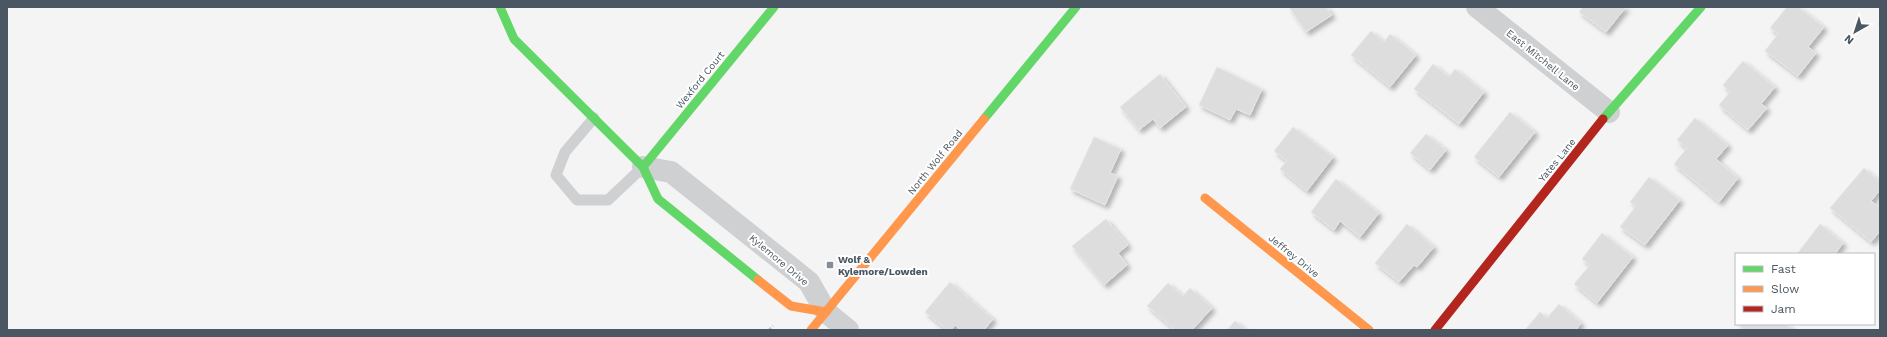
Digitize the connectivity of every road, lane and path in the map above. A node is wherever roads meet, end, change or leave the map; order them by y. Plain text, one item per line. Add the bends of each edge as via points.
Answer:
1 (500, 7) edge
2 (774, 7) edge
3 (1076, 7) edge
4 (1477, 7) edge
5 (1701, 7) edge
6 (1609, 112) junction
7 (594, 118) junction
8 (643, 167) junction
9 (1205, 198) dead end
10 (826, 312) junction
11 (773, 326) dead end
12 (769, 330) edge
13 (811, 330) edge
14 (848, 330) edge
15 (1369, 330) edge
16 (1435, 330) edge

1 - 7 street via 514,39
2 - 8 street, Wexford Court
3 - 10 street, North Wolf Road
4 - 6 street, East Mitchell Lane
5 - 6 street, Yates Lane
6 - 16 street, Yates Lane
7 - 8 street
7 - 8 lane via 565,152 556,175 578,200 608,200
8 - 10 street, Kylemore Drive via 671,172 809,282
8 - 10 street via 658,199 791,306
9 - 15 street, Jeffrey Drive
10 - 13 street, North Wolf Road
10 - 14 street
11 - 12 path

